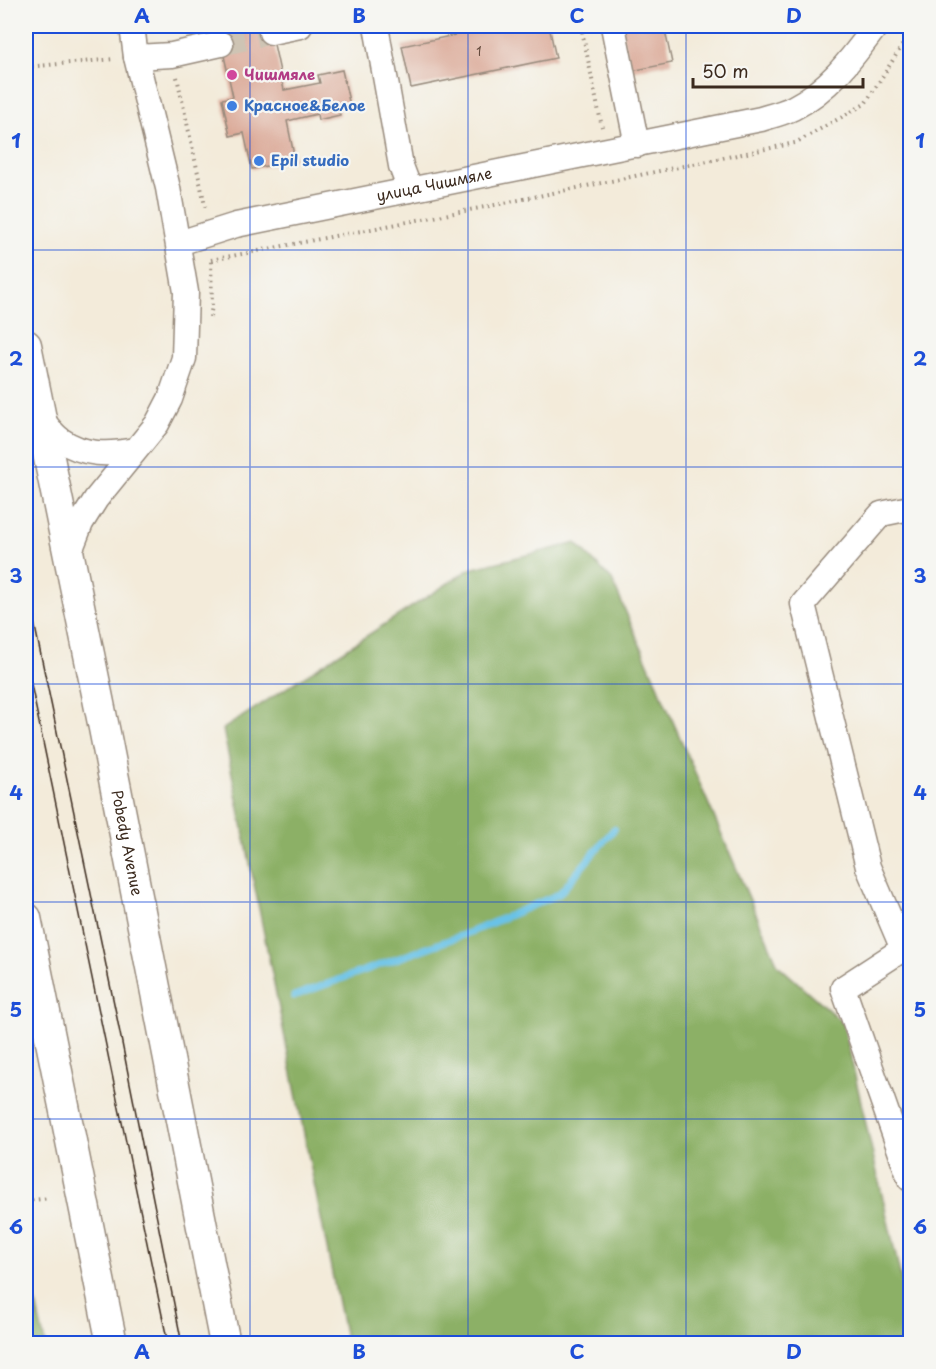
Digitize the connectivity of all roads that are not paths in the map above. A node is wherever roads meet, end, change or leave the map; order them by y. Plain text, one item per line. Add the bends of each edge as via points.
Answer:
1 (132, 26) edge
2 (300, 26) edge
3 (376, 26) edge
4 (613, 26) edge
5 (876, 26) edge
6 (271, 32) dead end
7 (221, 44) tunnel mouth
8 (136, 57) junction
9 (637, 145) junction
10 (410, 190) junction
11 (179, 243) junction
12 (26, 345) edge
13 (40, 419) junction
14 (135, 450) junction
15 (910, 508) edge
16 (68, 556) junction
17 (26, 918) edge
18 (33, 991) edge
19 (910, 1179) edge
20 (112, 1344) edge
21 (225, 1344) edge

1 - 8 street
2 - 6 street
3 - 10 street via 401,166
4 - 9 street
5 - 9 street, улица Чишмяле via 841,72 791,109
7 - 8 street via 172,55
8 - 11 street
9 - 10 street, улица Чишмяле
10 - 11 street, улица Чишмяле via 236,225
11 - 14 street via 186,292 184,358 157,424
12 - 13 main road, Pobedy Avenue
13 - 14 street via 59,439 95,454
13 - 16 main road, Pobedy Avenue
14 - 16 street via 96,499
15 - 19 street via 881,514 803,604 868,867 903,948 843,988
16 - 21 main road, Pobedy Avenue
17 - 18 main road
18 - 20 main road

